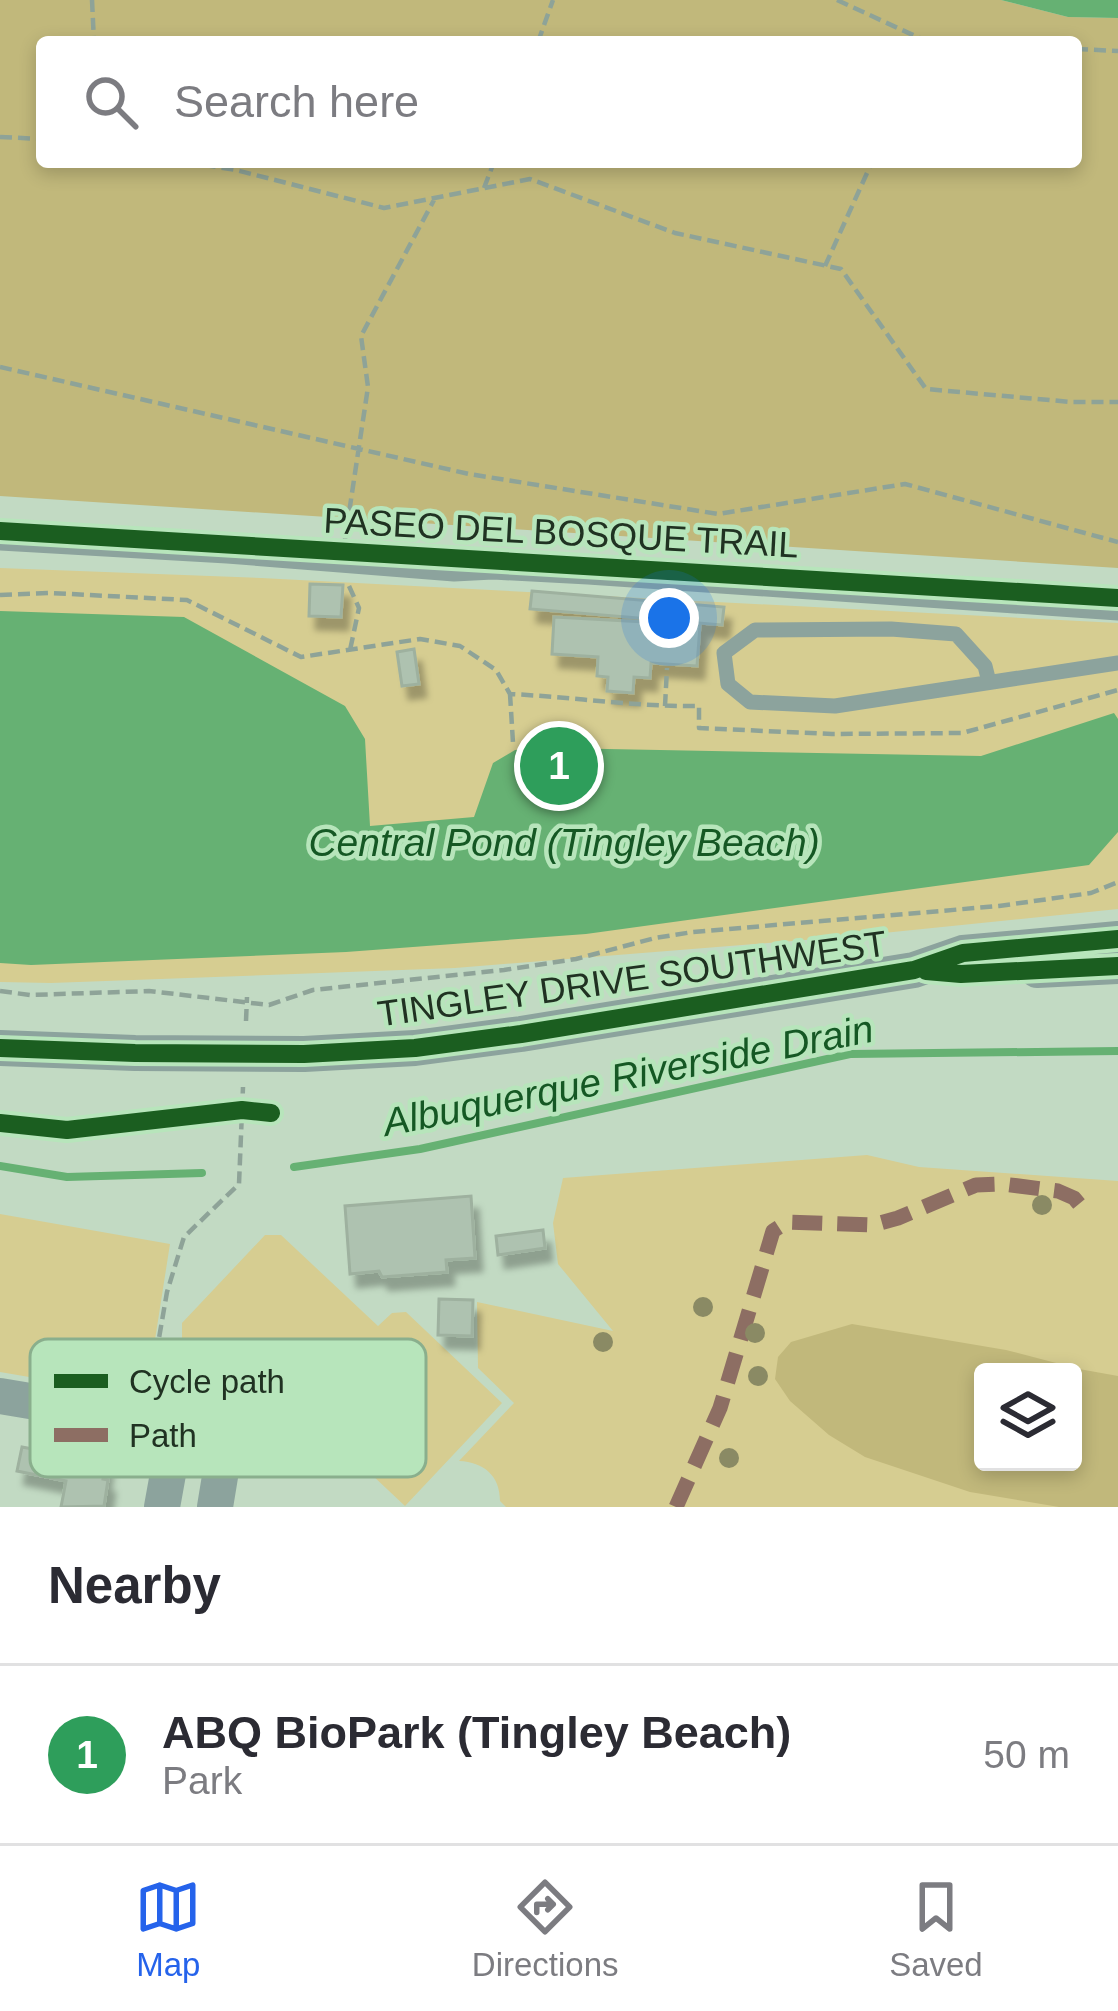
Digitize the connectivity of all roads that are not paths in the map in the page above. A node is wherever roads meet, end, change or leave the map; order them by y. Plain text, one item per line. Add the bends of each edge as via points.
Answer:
1 (0, 544) edge
2 (1118, 613) edge
3 (1118, 663) edge
4 (989, 682) junction
5 (1118, 939) edge
6 (1118, 966) edge
7 (914, 970) junction
8 (0, 1048) edge
9 (0, 1396) edge
10 (30, 1401) edge
11 (162, 1477) edge
12 (220, 1477) edge
13 (162, 1507) edge
14 (215, 1507) edge

1 - 2 lane via 344,558 454,574
3 - 4 lane
4 - 4 lane via 835,706 750,702 728,684 724,652 755,630 956,634
5 - 7 street, TINGLEY DRIVE SOUTHWEST via 963,952
6 - 7 street, TINGLEY DRIVE SOUTHWEST
7 - 8 street, TINGLEY DRIVE SOUTHWEST via 415,1048
9 - 10 street
11 - 13 street
12 - 14 street

